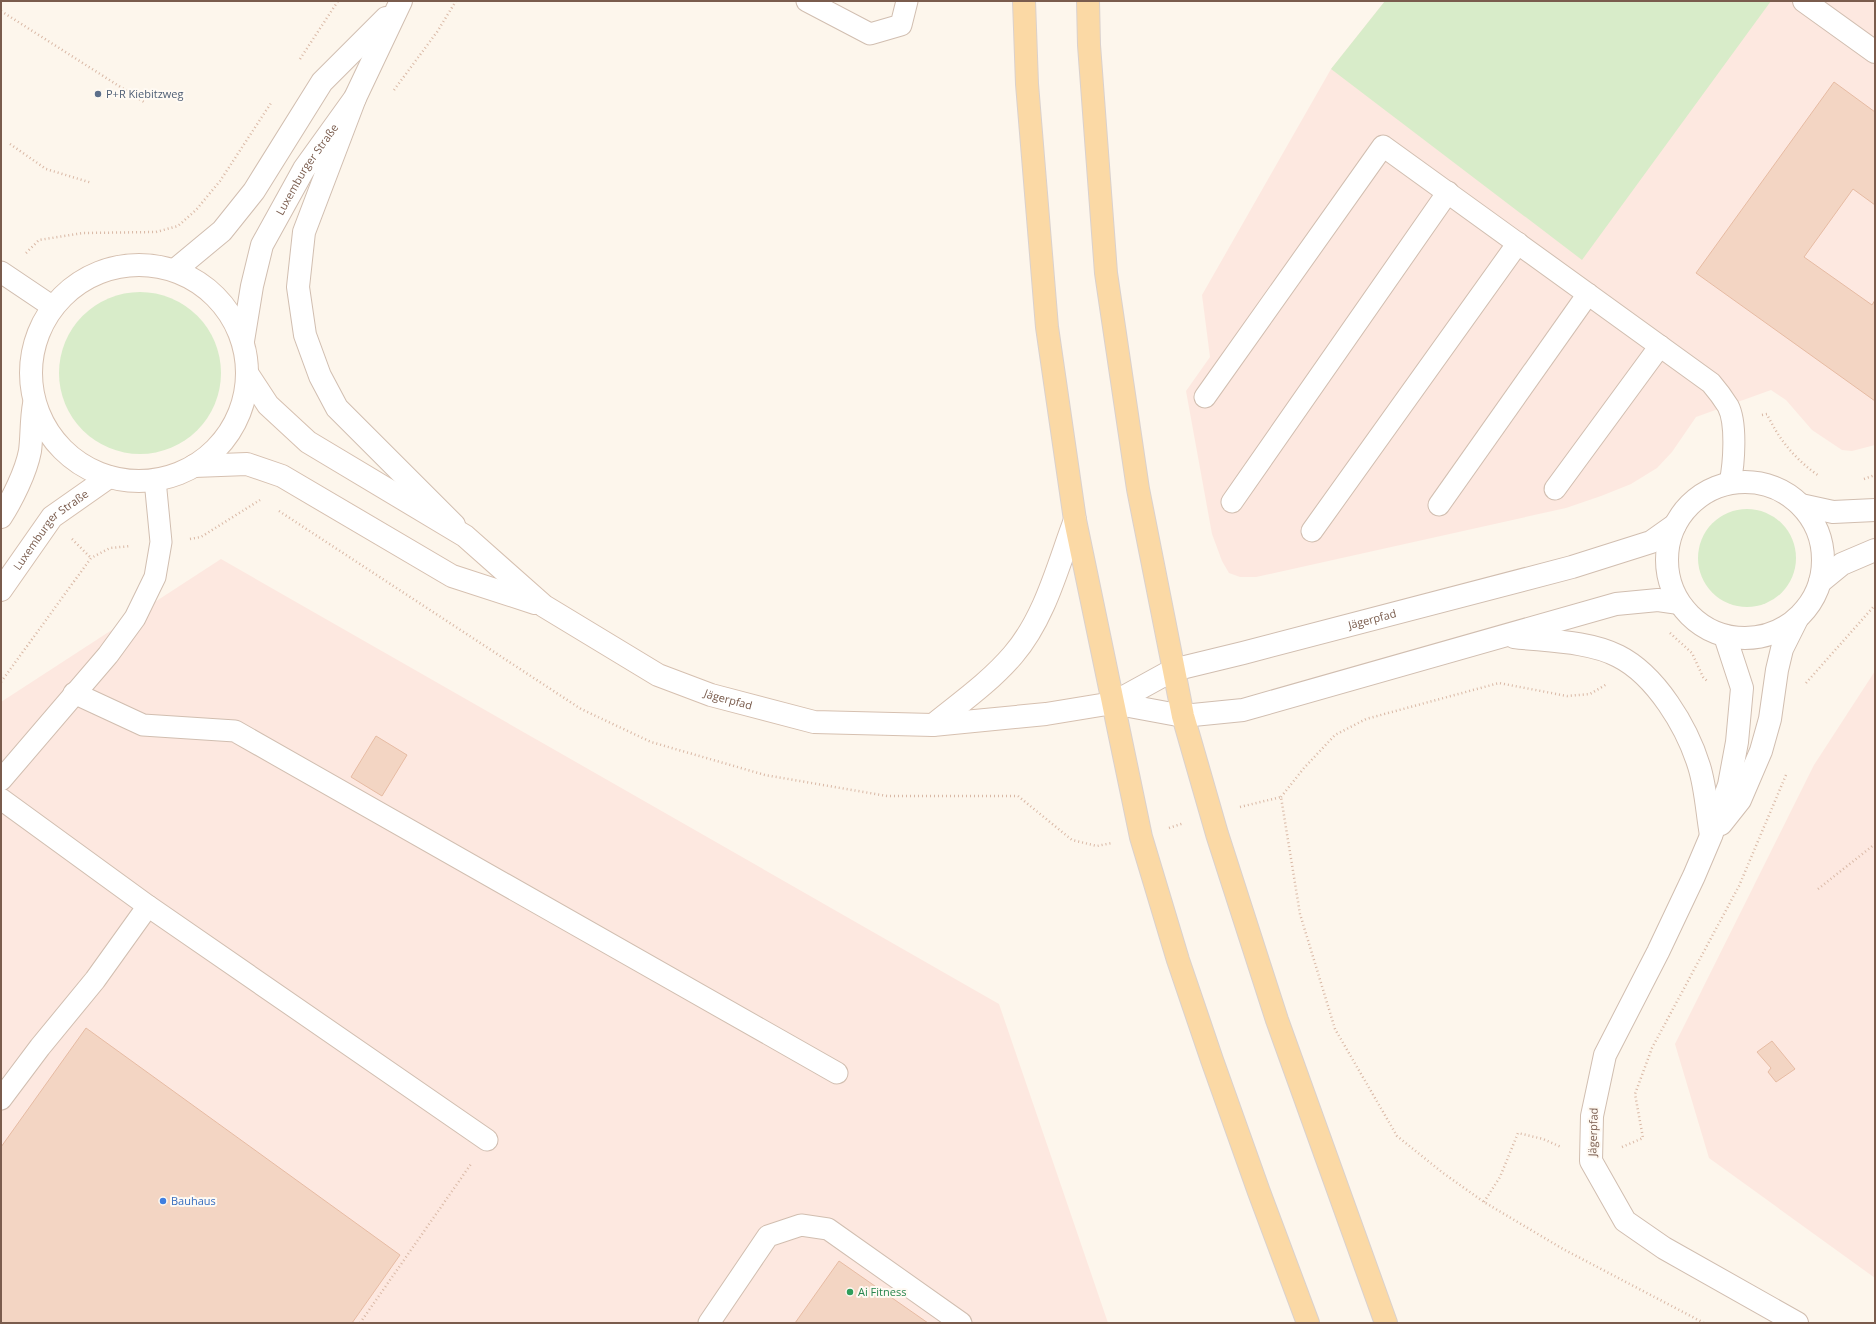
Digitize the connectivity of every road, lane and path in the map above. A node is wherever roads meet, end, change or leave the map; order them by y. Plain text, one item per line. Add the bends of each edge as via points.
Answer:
1 (338, 1) edge
2 (807, 1) edge
3 (907, 1) edge
4 (1024, 1) edge
5 (1088, 1) edge
6 (1804, 1) edge
7 (399, 4) edge
8 (1, 11) edge
9 (1875, 52) edge
10 (298, 61) dead end
11 (355, 98) junction
12 (272, 101) dead end
13 (144, 102) dead end
14 (10, 144) dead end
15 (92, 183) dead end
16 (1448, 192) junction
17 (1518, 243) junction
18 (175, 270) junction
19 (3, 273) edge
20 (1588, 294) junction
21 (53, 307) junction
22 (243, 341) junction
23 (1660, 346) junction
24 (247, 373) junction
25 (1205, 397) dead end
26 (34, 403) junction
27 (1731, 419) junction
28 (194, 466) junction
29 (1875, 475) edge
30 (109, 477) junction
31 (1826, 478) dead end
32 (155, 480) junction
33 (1861, 480) dead end
34 (1730, 483) junction
35 (1555, 489) dead end
36 (1232, 502) dead end
37 (1439, 505) dead end
38 (1801, 505) junction
39 (1875, 510) edge
40 (1, 517) edge
41 (1074, 520) junction
42 (1675, 525) junction
43 (1312, 531) dead end
44 (465, 536) junction
45 (1875, 550) edge
46 (1820, 582) junction
47 (1, 590) edge
48 (1680, 603) junction
49 (544, 606) junction
50 (1797, 619) junction
51 (1669, 633) dead end
52 (1501, 636) junction
53 (1725, 636) junction
54 (1618, 656) junction
55 (1173, 670) junction
56 (1742, 688) junction
57 (74, 693) junction
58 (1113, 703) junction
59 (1183, 716) junction
60 (933, 725) junction
61 (1, 780) edge
62 (1281, 797) junction
63 (1, 799) edge
64 (1212, 814) junction
65 (1712, 836) junction
66 (1875, 844) edge
67 (1818, 889) dead end
68 (148, 906) junction
69 (837, 1073) dead end
70 (1, 1099) edge
71 (487, 1140) joint
72 (360, 1323) edge
73 (709, 1323) edge
74 (961, 1323) edge
75 (1308, 1323) edge
76 (1386, 1323) edge
77 (1704, 1323) edge
78 (1797, 1323) edge

1 - 10 path
2 - 3 lane via 870,34 901,25
4 - 41 main road via 1027,84 1047,328
5 - 55 main road via 1106,273 1138,489
6 - 9 street
7 - 11 street, Luxemburger Straße
7 - 18 street, Luxemburger Straße via 322,82 254,191 222,231
8 - 13 path
11 - 22 street, Luxemburger Straße via 304,169 262,245
11 - 44 street via 304,232 298,287 305,335 320,376 337,408
12 - 19 path via 220,180 196,210 178,226 156,232 83,234 39,240
14 - 15 path via 46,169
16 - 17 lane
16 - 25 lane via 1383,146
16 - 36 lane
17 - 20 lane
17 - 43 lane
18 - 21 street via 148,265 121,266 95,273 72,288
18 - 22 street via 197,282 217,298 232,318
19 - 21 lane
20 - 23 lane
20 - 37 lane
21 - 26 street via 36,336 30,370
22 - 24 street
23 - 27 lane via 1712,383 1729,407
23 - 35 lane
24 - 28 street via 241,410 222,442
24 - 44 street via 268,405 308,442
26 - 30 street via 45,428 62,449 84,466
26 - 40 street via 30,452 14,498
27 - 31 path via 1767,414 1776,433 1790,451 1818,476
27 - 34 lane via 1734,465
28 - 32 street via 175,475
28 - 49 street via 247,464 282,476 452,576
29 - 33 path
30 - 32 street via 132,481
30 - 47 street, Luxemburger Straße via 52,517
32 - 57 lane via 161,542 155,577 135,618 108,655
34 - 38 street via 1756,482 1773,486
34 - 42 street via 1701,495 1686,508
38 - 39 street via 1833,512
38 - 46 street via 1814,522 1821,541 1824,562
41 - 58 main road
41 - 60 street via 1034,624 1013,655 981,686
42 - 48 street via 1667,551 1669,578
42 - 55 street, Jägerpfad via 1651,542 1572,567
44 - 49 street
45 - 46 street via 1842,564
46 - 50 street via 1811,602
48 - 52 street via 1658,600 1616,604
48 - 53 street via 1692,618
49 - 60 street, Jägerpfad via 658,675 711,695 814,722
50 - 53 street via 1775,632 1750,638
50 - 65 street via 1782,649 1770,719 1761,751 1740,800
51 - 56 path via 1692,653 1703,677 1713,688
52 - 54 street via 1567,643
52 - 59 street via 1243,710
53 - 56 street
54 - 62 path via 1607,684 1590,694 1567,696 1499,682 1366,719 1335,736 1304,768
54 - 65 street via 1647,677 1678,718 1699,766
55 - 58 street, Jägerpfad
55 - 59 main road
56 - 65 street via 1737,742 1729,785
57 - 61 lane
57 - 69 lane via 143,725 235,731
58 - 59 street
58 - 60 street, Jägerpfad via 1046,714
58 - 75 main road via 1141,837 1178,960
59 - 64 main road
62 - 64 path
62 - 77 path via 1300,914 1335,1029 1397,1136 1484,1202 1563,1249
63 - 68 lane
64 - 76 main road via 1277,1020
65 - 78 street, Jägerpfad via 1658,952 1605,1055 1592,1116 1592,1161 1625,1221 1664,1248
66 - 67 path
68 - 70 lane via 95,980
68 - 71 lane
71 - 72 path
73 - 74 lane via 768,1236 801,1225 828,1229

